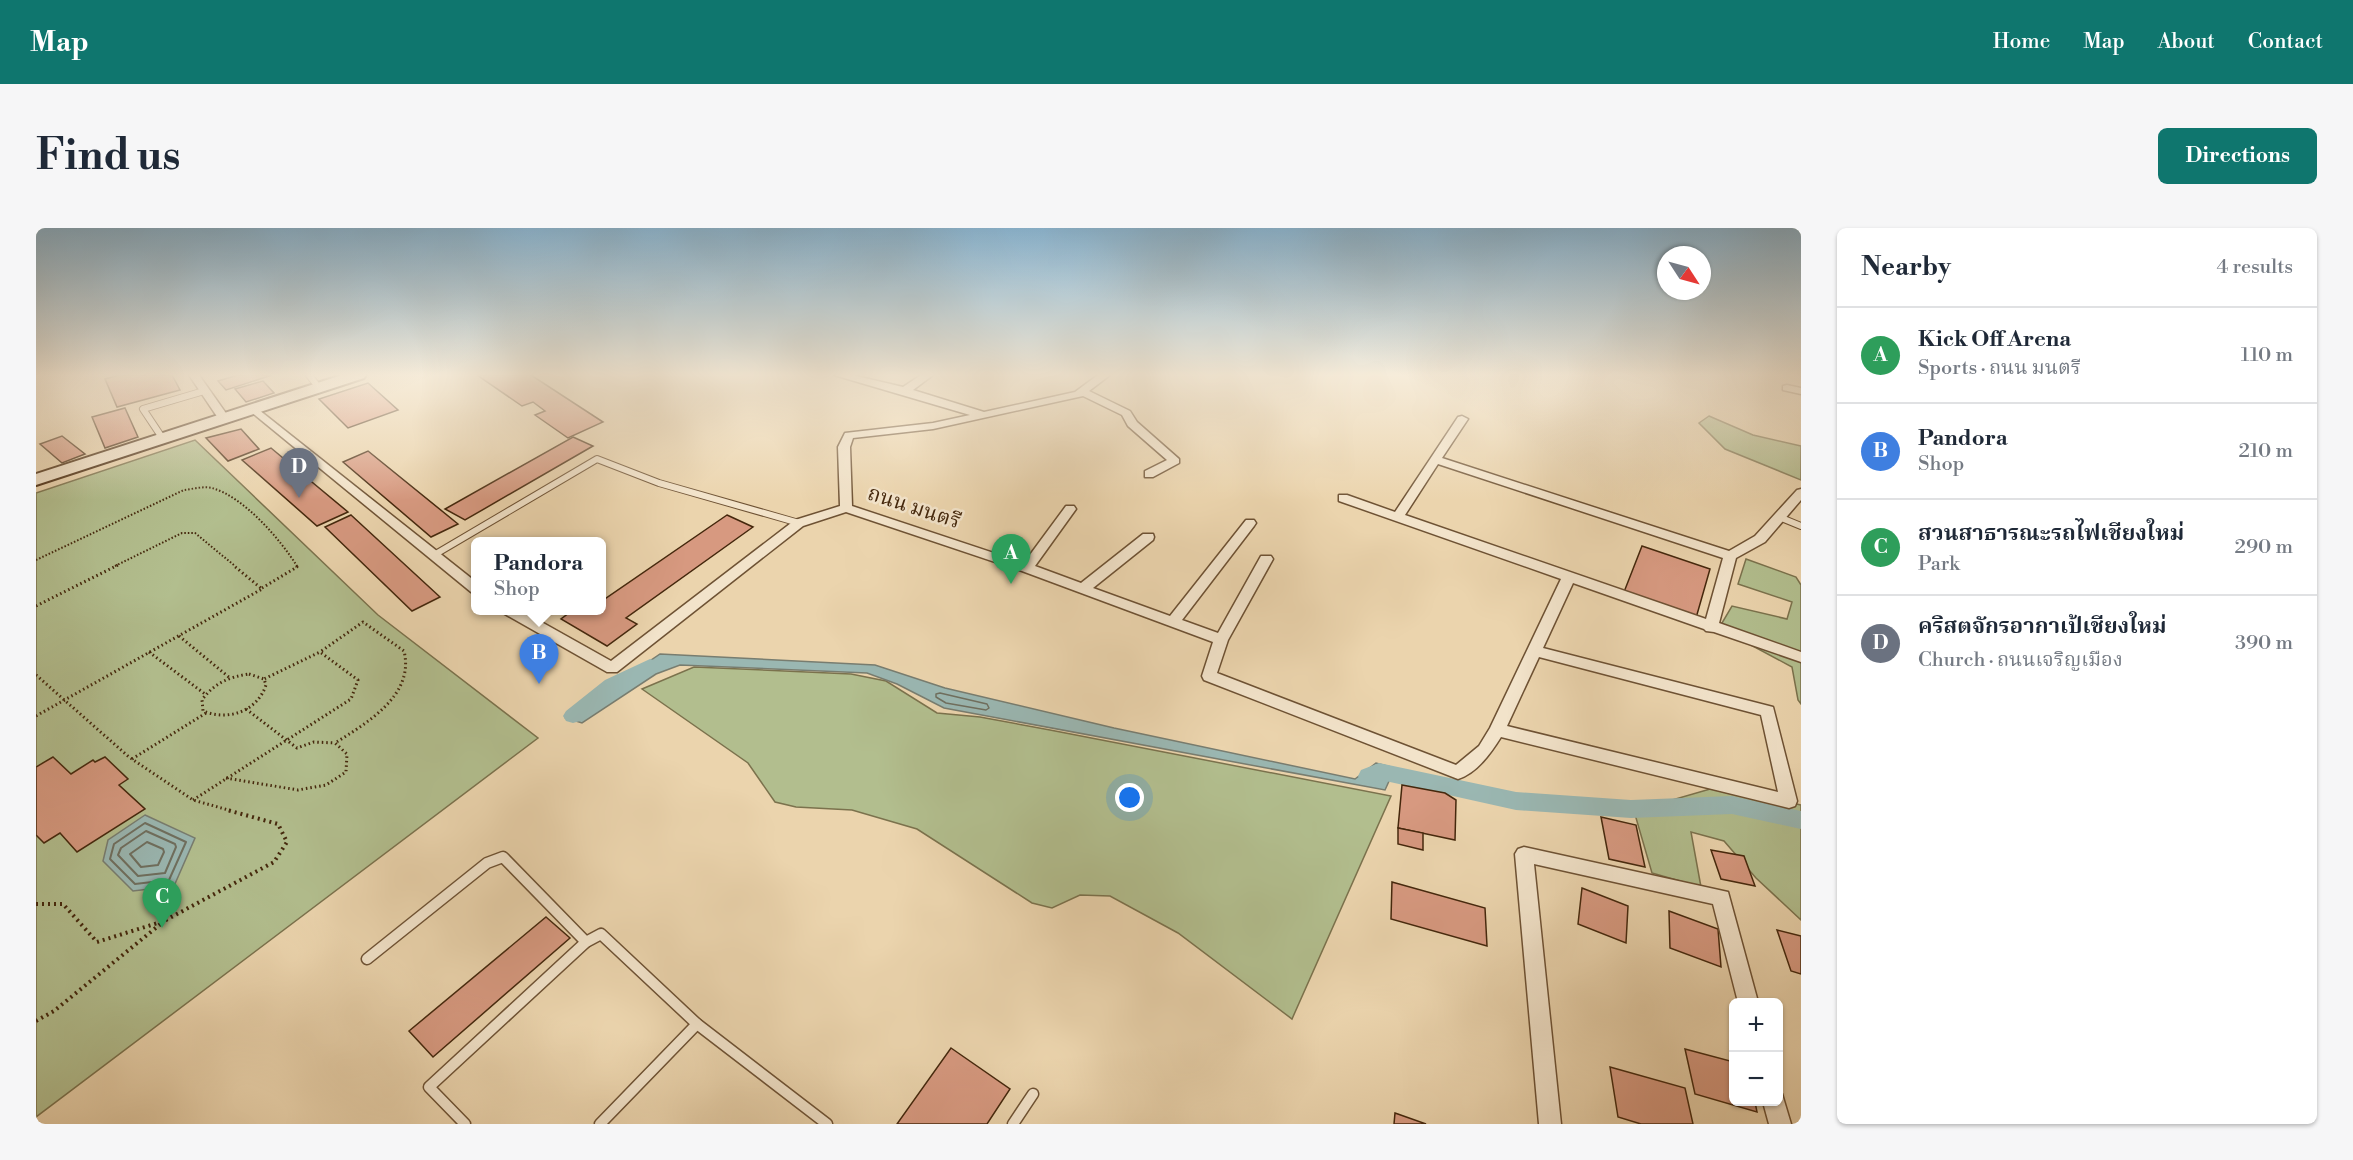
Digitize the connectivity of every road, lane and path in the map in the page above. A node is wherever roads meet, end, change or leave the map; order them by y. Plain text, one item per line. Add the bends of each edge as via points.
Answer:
1 (148, 417) edge
2 (231, 417) edge
3 (265, 417) edge
4 (982, 417) edge
5 (1128, 417) edge
6 (224, 419) joint
7 (1462, 419) dead end
8 (163, 439) junction
9 (1437, 460) junction
10 (1149, 474) dead end
11 (36, 480) edge
12 (1801, 493) edge
13 (1343, 498) dead end
14 (846, 508) junction
15 (1070, 509) dead end
16 (1398, 517) junction
17 (1779, 517) junction
18 (799, 523) junction
19 (1250, 523) dead end
20 (1801, 526) edge
21 (1148, 537) dead end
22 (434, 555) junction
23 (1730, 556) junction
24 (1266, 559) dead end
25 (36, 560) edge
26 (1027, 567) junction
27 (1569, 577) junction
28 (471, 585) edge
29 (262, 588) junction
30 (1084, 588) junction
31 (36, 606) edge
32 (517, 615) edge
33 (1173, 622) junction
34 (1711, 628) junction
35 (178, 636) junction
36 (1221, 639) junction
37 (1533, 650) junction
38 (149, 652) junction
39 (320, 652) junction
40 (1801, 657) edge
41 (36, 675) edge
42 (230, 678) junction
43 (264, 679) junction
44 (205, 694) junction
45 (65, 699) junction
46 (246, 709) junction
47 (206, 713) junction
48 (36, 716) edge
49 (1497, 730) junction
50 (287, 740) junction
51 (335, 743) junction
52 (132, 759) junction
53 (226, 778) junction
54 (193, 800) junction
55 (36, 904) edge
56 (164, 921) junction
57 (586, 942) junction
58 (368, 959) dead end
59 (1747, 998) edge
60 (36, 1021) edge
61 (697, 1024) junction
62 (1033, 1094) dead end
63 (1775, 1106) edge
64 (465, 1124) edge
65 (600, 1124) edge
66 (827, 1124) edge
67 (1013, 1124) edge
68 (1550, 1124) edge
69 (1780, 1124) edge

1 - 8 lane
2 - 6 main road
3 - 22 street
4 - 14 street, ถนน มนตรี via 849,435 844,447
5 - 10 street via 1175,461
6 - 8 main road
7 - 9 street
8 - 11 main road
9 - 16 street
9 - 23 street
12 - 17 street
13 - 16 street
14 - 18 street
14 - 26 street, ถนน มนตรี
15 - 26 street
16 - 27 street
17 - 20 lane
17 - 23 street via 1760,539
18 - 22 lane via 659,483 597,459
18 - 32 street via 612,668
19 - 33 street
21 - 30 street
22 - 28 street
23 - 34 street
24 - 36 street
25 - 29 path via 184,490 211,487 253,514 290,553 297,567
26 - 30 street, ถนน มนตรี
27 - 34 street
27 - 37 street
29 - 31 path via 195,533 182,533
29 - 35 path
30 - 33 street, ถนน มนตรี
33 - 36 street, ถนน มนตรี
34 - 40 street
35 - 38 path
35 - 42 path
36 - 49 street via 1209,676 1458,773 1485,750
37 - 49 street
37 - 49 street via 1768,711 1789,801
38 - 44 path
38 - 45 path
39 - 43 path
39 - 50 path via 358,680 351,699
39 - 51 path via 363,622 404,651 408,668 375,717
41 - 45 path
42 - 43 path via 249,674
42 - 44 path
43 - 46 path via 265,692
44 - 47 path via 201,706
45 - 48 path
45 - 52 path
46 - 47 path via 219,716
46 - 50 path
47 - 52 path
50 - 51 path via 297,748 314,742
50 - 53 path
51 - 53 path via 348,754 346,772 326,785 298,790
52 - 54 path
53 - 54 path
54 - 56 path via 278,824 287,842 274,862
55 - 56 path via 63,904 97,942
56 - 60 path via 54,1011
57 - 58 lane via 503,857 487,863
57 - 61 lane via 602,934
57 - 64 lane via 429,1087
59 - 68 street via 1721,898 1524,854
61 - 65 lane
61 - 66 lane
62 - 67 lane
63 - 69 street

